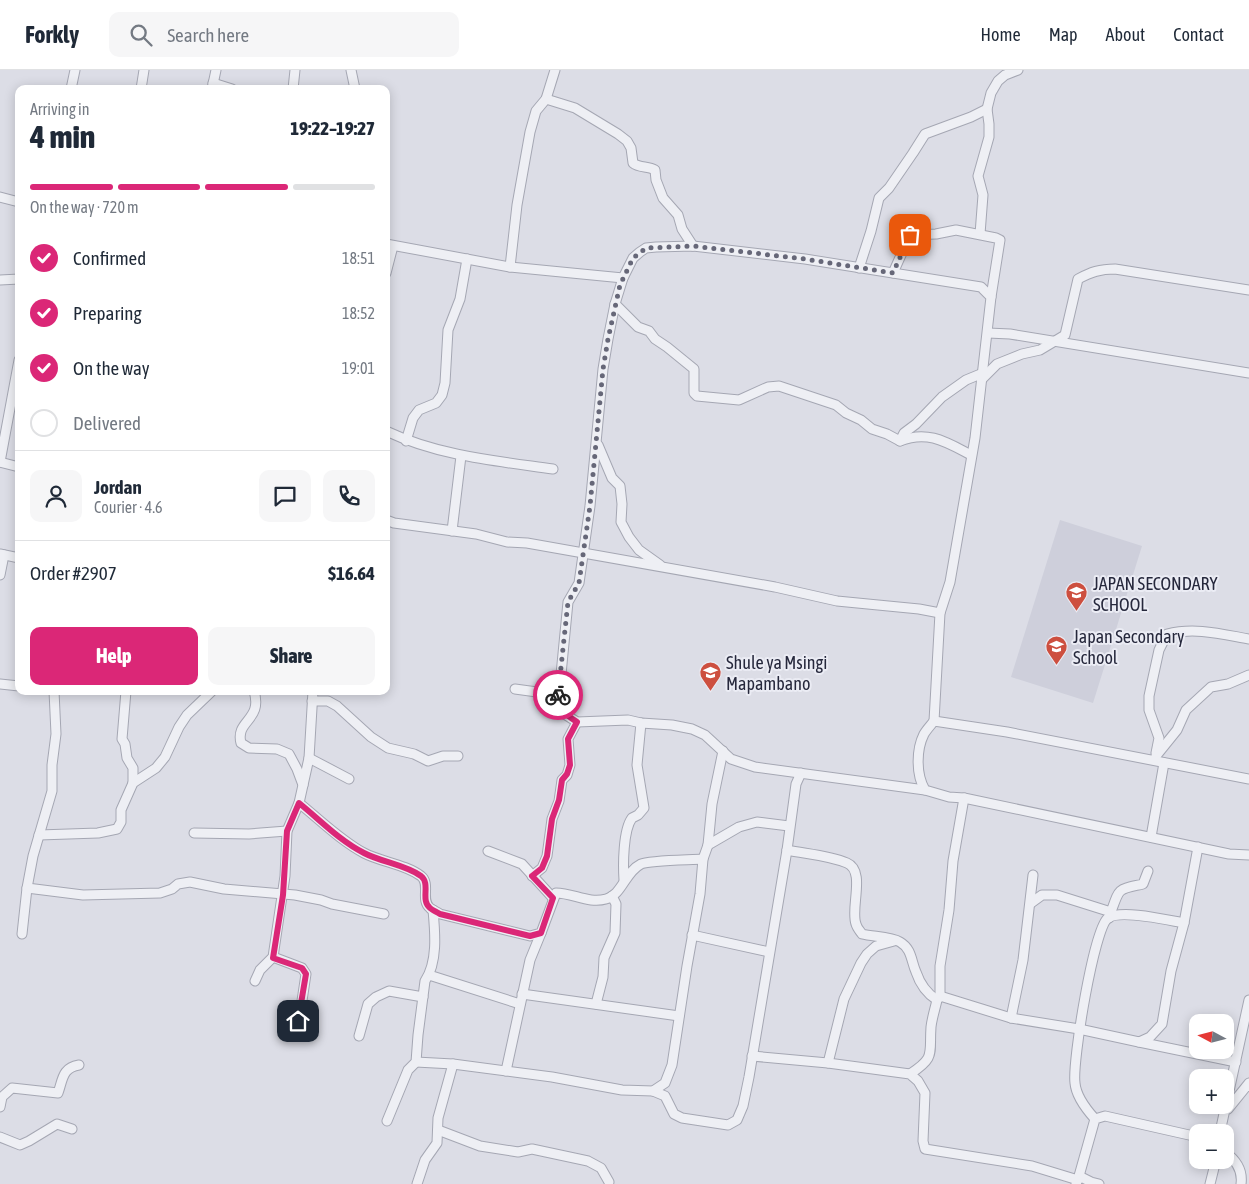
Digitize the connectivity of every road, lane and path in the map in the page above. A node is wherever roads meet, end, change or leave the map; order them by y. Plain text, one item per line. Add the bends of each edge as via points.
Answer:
1 (75, 70) edge
2 (144, 70) edge
3 (216, 70) edge
4 (295, 70) edge
5 (351, 70) edge
6 (554, 70) edge
7 (1018, 70) edge
8 (72, 85) edge
9 (141, 85) edge
10 (213, 85) edge
11 (293, 85) edge
12 (354, 85) edge
13 (546, 99) junction
14 (987, 109) junction
15 (0, 196) edge
16 (15, 201) edge
17 (980, 234) junction
18 (390, 245) edge
19 (693, 246) junction
20 (467, 260) junction
21 (510, 267) junction
22 (859, 268) junction
23 (893, 273) junction
24 (623, 278) junction
25 (15, 279) edge
26 (0, 280) edge
27 (1249, 290) edge
28 (992, 297) junction
29 (615, 304) junction
30 (988, 333) junction
31 (1054, 342) junction
32 (1249, 373) edge
33 (982, 376) junction
34 (15, 381) edge
35 (390, 433) edge
36 (596, 440) junction
37 (406, 441) junction
38 (900, 441) junction
39 (971, 454) junction
40 (461, 456) junction
41 (0, 462) edge
42 (15, 466) edge
43 (553, 469) dead end
44 (390, 522) edge
45 (452, 531) junction
46 (2, 554) edge
47 (583, 554) junction
48 (15, 557) edge
49 (664, 567) junction
50 (0, 575) edge
51 (940, 613) junction
52 (1249, 639) edge
53 (1249, 675) edge
54 (0, 684) edge
55 (15, 686) edge
56 (515, 689) dead end
57 (54, 695) edge
58 (126, 695) edge
59 (208, 695) edge
60 (255, 695) edge
61 (313, 695) edge
62 (558, 695) junction
63 (312, 701) junction
64 (934, 720) junction
65 (577, 722) junction
66 (641, 724) junction
67 (722, 751) junction
68 (458, 756) dead end
69 (309, 758) junction
70 (1158, 759) junction
71 (801, 773) junction
72 (349, 779) dead end
73 (1249, 779) edge
74 (133, 783) junction
75 (303, 785) junction
76 (925, 790) junction
77 (964, 798) junction
78 (299, 803) junction
79 (789, 826) junction
80 (287, 831) junction
81 (194, 833) dead end
82 (39, 835) junction
83 (1151, 837) junction
84 (708, 845) junction
85 (1198, 847) junction
86 (786, 850) junction
87 (488, 851) dead end
88 (1249, 855) edge
89 (703, 859) junction
90 (1148, 872) dead end
91 (1033, 875) dead end
92 (532, 876) junction
93 (624, 880) junction
94 (27, 888) junction
95 (283, 895) junction
96 (612, 896) junction
97 (553, 898) junction
98 (1031, 903) junction
99 (433, 910) junction
100 (384, 914) dead end
101 (1110, 915) junction
102 (1184, 923) junction
103 (541, 933) junction
104 (22, 934) dead end
105 (692, 935) junction
106 (896, 940) junction
107 (769, 952) junction
108 (273, 958) junction
109 (429, 975) junction
110 (255, 981) dead end
111 (522, 994) junction
112 (423, 997) junction
113 (938, 998) junction
114 (1249, 1000) edge
115 (520, 1004) junction
116 (596, 1004) junction
117 (679, 1016) junction
118 (1011, 1018) junction
119 (1079, 1029) junction
120 (297, 1034) dead end
121 (359, 1036) dead end
122 (1139, 1042) junction
123 (752, 1056) junction
124 (416, 1062) junction
125 (828, 1062) junction
126 (1236, 1062) junction
127 (453, 1064) junction
128 (79, 1065) dead end
129 (506, 1071) junction
130 (1234, 1071) edge
131 (910, 1074) junction
132 (1249, 1083) edge
133 (4, 1090) edge
134 (653, 1091) junction
135 (1234, 1102) edge
136 (0, 1107) edge
137 (1095, 1119) junction
138 (387, 1121) dead end
139 (72, 1128) dead end
140 (438, 1130) junction
141 (1189, 1135) edge
142 (0, 1136) edge
143 (1234, 1160) edge
144 (1214, 1169) edge
145 (1078, 1180) edge
146 (609, 1182) dead end
147 (417, 1184) edge
148 (1099, 1184) edge
149 (1210, 1184) edge
150 (1241, 1184) edge

1 - 8 street
2 - 9 street
3 - 10 street
4 - 11 street
5 - 12 street
6 - 13 street
7 - 14 street via 998,81
13 - 19 street via 575,108 627,141 633,163 655,170 663,198 678,215
13 - 21 street via 536,111 530,132
14 - 17 street via 988,137 978,176 983,195
14 - 22 street via 924,134 879,198
15 - 16 street
17 - 23 street via 956,230 910,235
17 - 28 street via 1000,240
18 - 20 street
19 - 22 street
19 - 24 street via 646,248 633,258
20 - 21 street
20 - 37 street via 460,299 448,330 442,394 436,403 419,410
21 - 24 street
22 - 23 street
23 - 28 street via 981,287
24 - 29 street
25 - 26 street
27 - 31 street via 1132,272 1102,269 1089,272 1078,279 1065,335
28 - 30 street
29 - 36 street via 603,369
29 - 38 street via 638,326 649,331 694,368 694,393 697,396 739,400 768,387 779,386 836,405 872,429
30 - 31 street
30 - 33 street
31 - 32 street
31 - 33 street via 997,364
33 - 38 street via 966,380 942,397 904,433
33 - 39 street
34 - 41 street
35 - 37 street
36 - 47 street
36 - 49 street via 612,478 620,486 621,522 629,537 639,550
37 - 40 street
38 - 39 street via 927,436
39 - 51 street via 950,582
40 - 43 street
40 - 45 street
41 - 42 street
44 - 45 street
45 - 47 street
46 - 48 street
46 - 50 street
47 - 49 street
47 - 62 street via 579,583 568,602
49 - 51 street via 837,601
51 - 64 street
52 - 70 street via 1209,631 1181,630 1167,634 1158,650 1149,696 1152,723 1159,738
53 - 70 street via 1211,687 1186,710
54 - 55 street
56 - 62 street
57 - 82 street via 56,734 52,790
58 - 74 street via 122,739 133,768
59 - 74 street via 187,715 156,768
60 - 75 street via 256,708 243,725 241,743 249,748 277,749 289,754
61 - 63 street
62 - 65 street via 563,713
63 - 68 street via 328,701 337,706 388,748 428,761
63 - 69 street
64 - 70 street
64 - 76 street via 924,735 918,754 920,781
65 - 66 street via 628,720
65 - 92 street via 568,739 570,765 562,780 552,819 547,856 542,868
66 - 67 street via 672,725 692,730 704,735
66 - 93 street via 637,764 644,808 632,818 628,827
67 - 71 street via 731,759 755,767
67 - 84 street
69 - 72 street
69 - 75 street
70 - 73 street
70 - 83 street
71 - 76 street
71 - 79 street
74 - 82 street via 121,810 118,829
75 - 78 street
76 - 77 street
77 - 83 street
77 - 113 street via 953,861
78 - 80 street
78 - 99 street via 363,853 423,878 426,882 426,903
79 - 84 street via 757,822 739,827
79 - 86 street
80 - 81 street
80 - 95 street
82 - 94 street
83 - 85 street
84 - 89 street
85 - 88 street
85 - 102 street
86 - 106 street via 849,864 857,880 856,926 862,934
86 - 107 street
87 - 92 street via 522,864
89 - 93 street via 642,863
89 - 105 street
90 - 101 street via 1143,884 1122,889
91 - 98 street
92 - 97 street
93 - 96 street
94 - 95 street via 82,895 160,892 190,882
94 - 104 street
95 - 100 street
95 - 108 street
96 - 97 street via 605,900 588,900 556,893
96 - 116 street via 616,904 615,933 604,958
97 - 103 street
98 - 101 street via 1042,895 1058,895
98 - 118 street
99 - 103 street via 530,936
99 - 109 street via 433,958
101 - 102 street
101 - 119 street via 1099,938
102 - 122 street via 1162,1024 1150,1037
103 - 111 street
105 - 107 street
105 - 117 street
106 - 113 street via 909,950 924,989
106 - 125 street via 876,946 861,963 844,999
107 - 123 street
108 - 110 street via 260,970
108 - 120 street via 302,968 306,974
109 - 112 street
109 - 115 street
111 - 115 street
111 - 116 street
112 - 121 street via 389,990 376,997 368,1004
112 - 124 street
113 - 118 street
113 - 131 street via 931,1028 931,1053 922,1066
114 - 126 street
115 - 129 street
116 - 117 street
117 - 134 street via 672,1065 665,1083
118 - 119 street
119 - 122 street
119 - 137 street via 1075,1083 1085,1108
122 - 126 street
123 - 125 street
123 - 134 street via 743,1106 738,1120 728,1125 682,1118 674,1114 665,1096
124 - 127 street
124 - 138 street via 408,1070
125 - 131 street
126 - 130 street
127 - 129 street
127 - 140 street via 438,1118
128 - 133 street via 66,1070 58,1093 20,1088
129 - 134 street via 622,1090
131 - 145 street via 925,1093 925,1149 1032,1166
132 - 135 street
133 - 136 street
137 - 141 street via 1105,1116
137 - 145 street
139 - 142 street via 57,1124 20,1145
140 - 146 street via 480,1146 518,1152 532,1149 588,1161 601,1168
140 - 147 street via 437,1143 425,1160
143 - 150 street via 1242,1177
144 - 149 street
145 - 148 street

